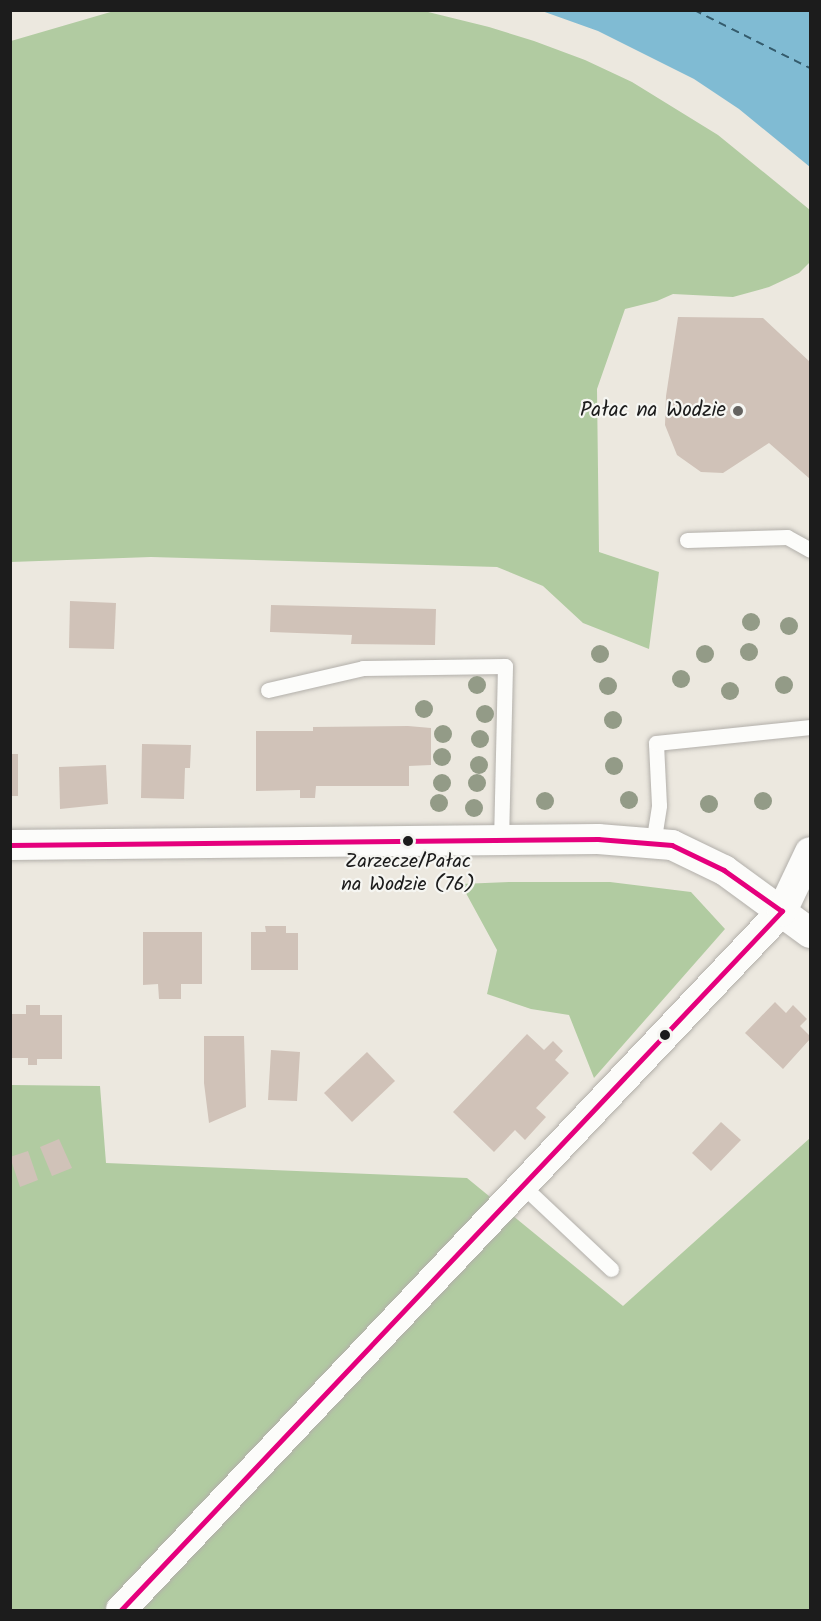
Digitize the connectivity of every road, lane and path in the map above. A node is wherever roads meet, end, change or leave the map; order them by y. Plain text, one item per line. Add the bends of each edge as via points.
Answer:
1 (687, 540) dead end
2 (810, 550) edge
3 (268, 690) dead end
4 (810, 727) edge
5 (501, 840) junction
6 (653, 844) junction
7 (10, 845) edge
8 (810, 852) edge
9 (782, 911) junction
10 (810, 933) edge
11 (523, 1186) junction
12 (611, 1269) dead end
13 (121, 1611) edge

1 - 2 lane via 787,537
3 - 5 lane via 363,668 505,666
4 - 6 lane via 656,743 659,805
5 - 6 street via 598,839
5 - 7 street
6 - 9 street via 672,845 724,870
8 - 9 street
9 - 10 street
9 - 11 street
11 - 12 lane
11 - 13 street

